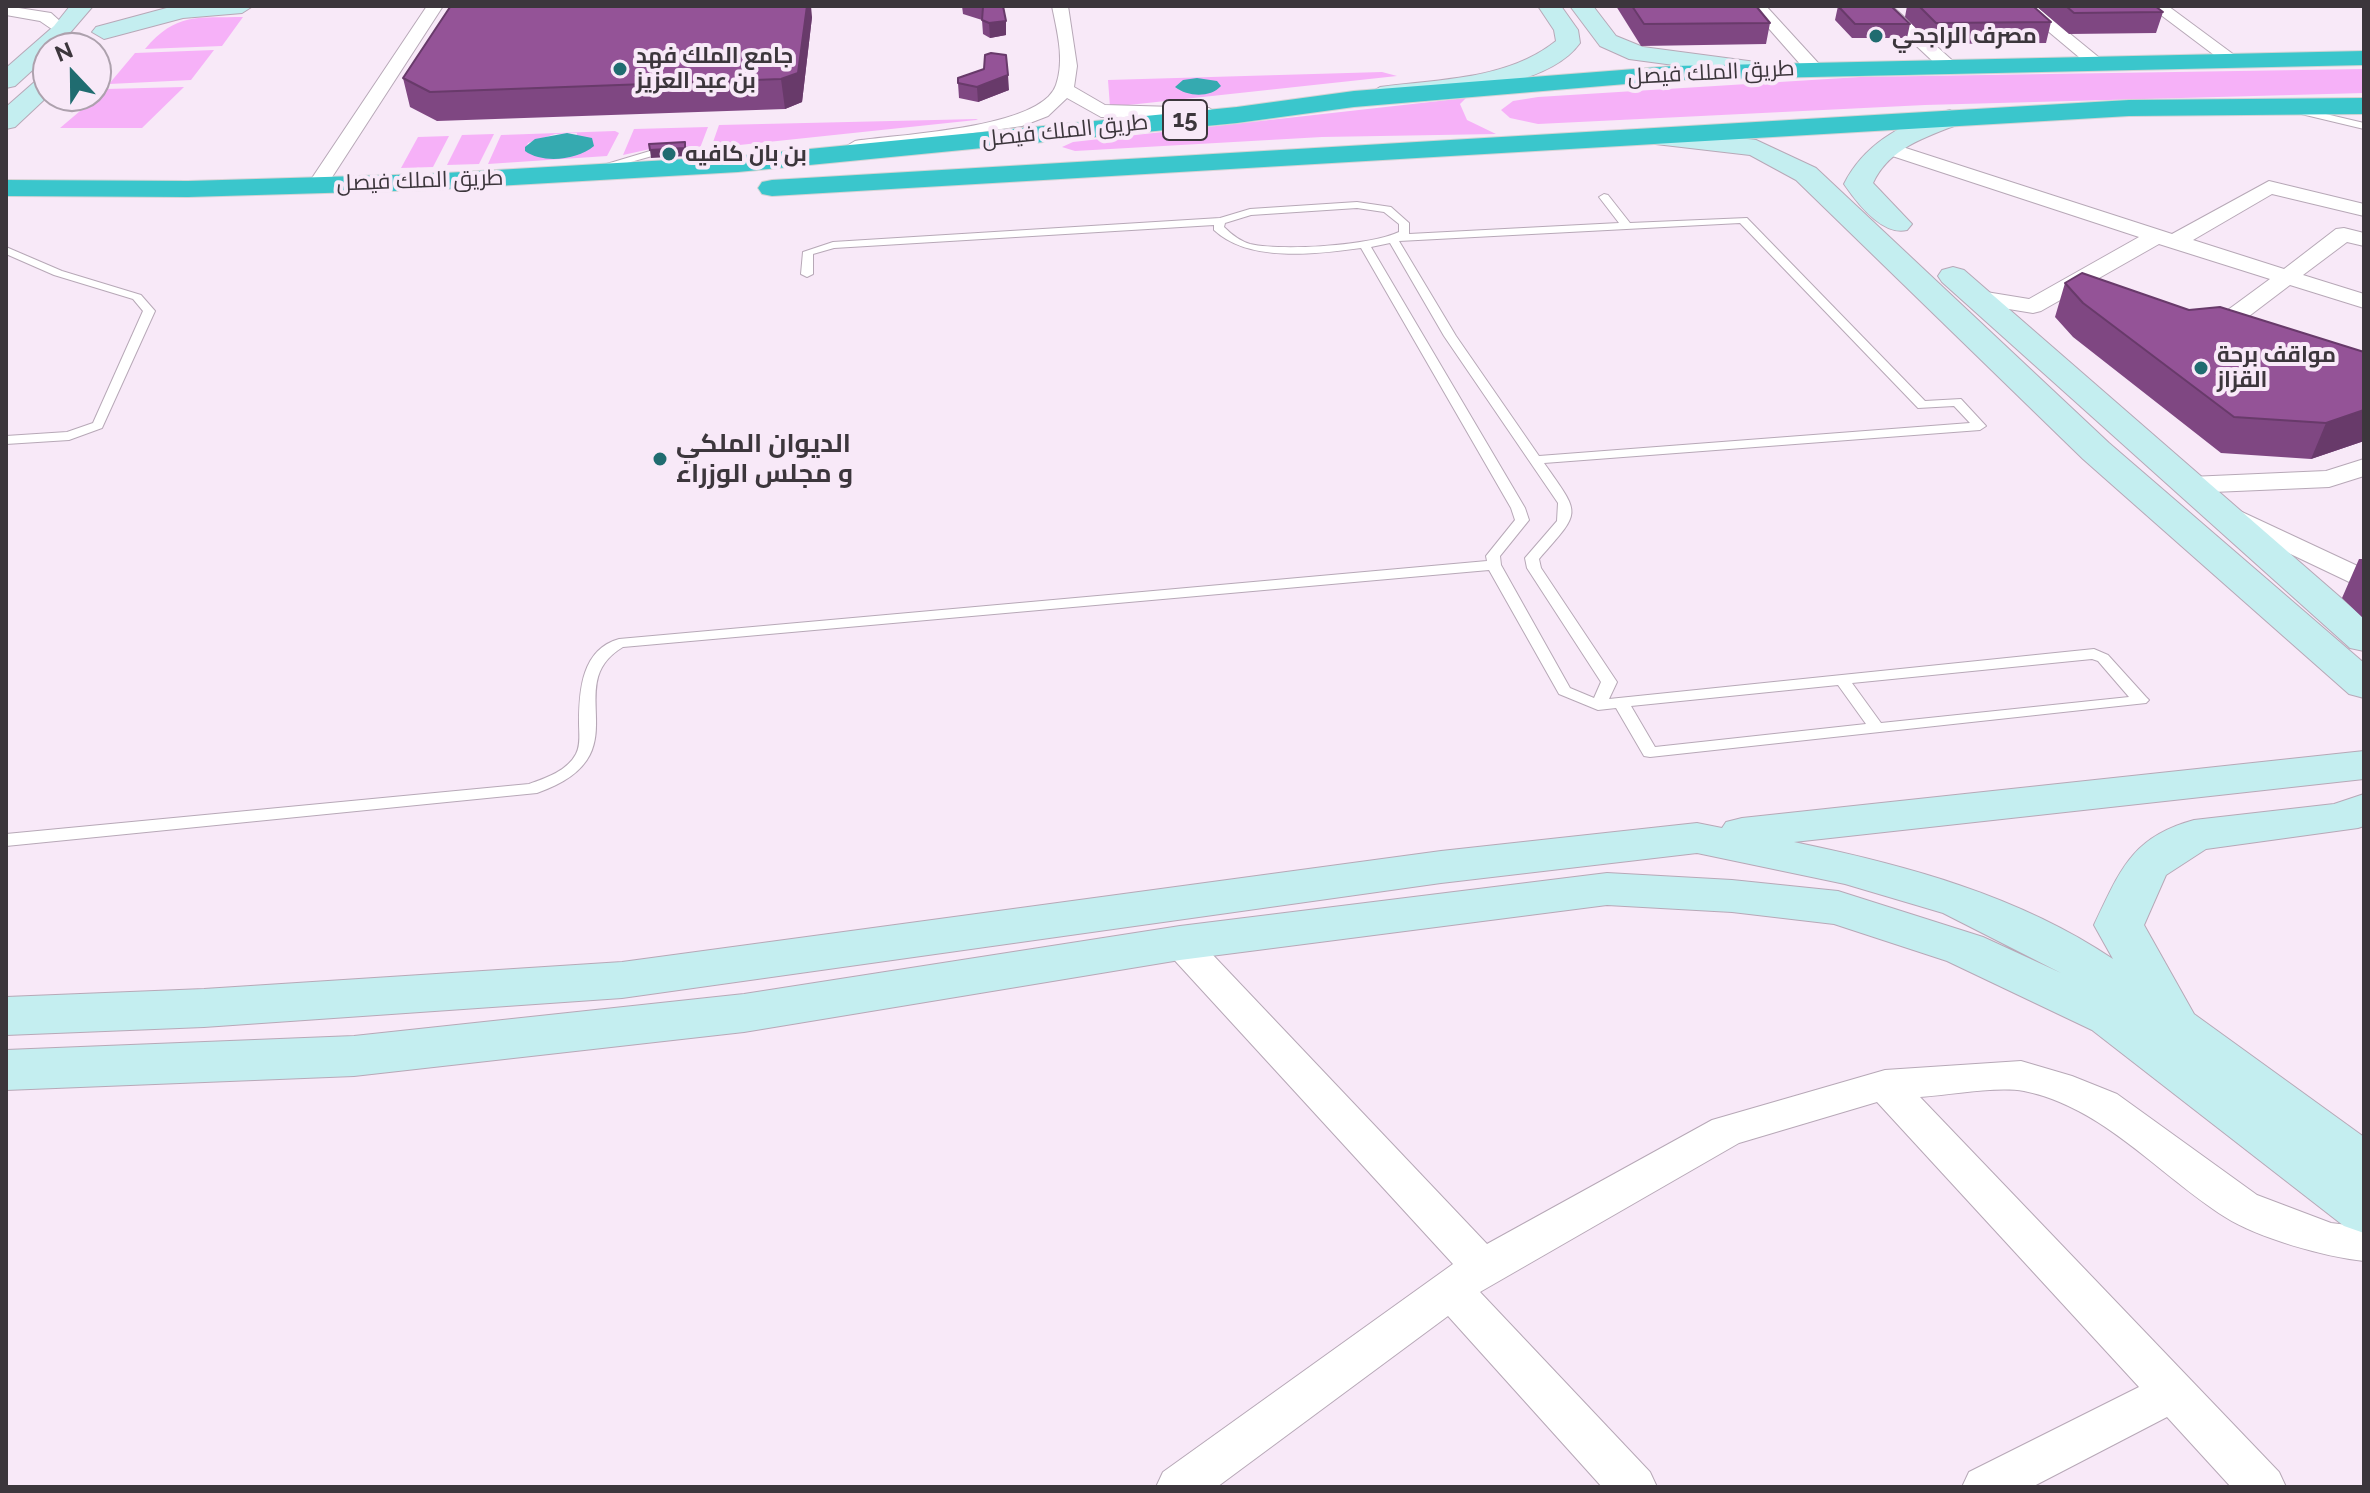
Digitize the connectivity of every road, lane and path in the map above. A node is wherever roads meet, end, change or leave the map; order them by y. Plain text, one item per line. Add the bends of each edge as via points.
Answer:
1 (82, 6) edge
2 (128, 6) edge
3 (242, 6) edge
4 (435, 6) edge
5 (1060, 6) edge
6 (1549, 6) edge
7 (1581, 6) edge
8 (1757, 6) edge
9 (1882, 6) edge
10 (2026, 6) edge
11 (2157, 6) edge
12 (6, 10) edge
13 (62, 31) junction
14 (103, 32) edge
15 (112, 34) edge
16 (2364, 58) edge
17 (2232, 60) junction
18 (2098, 64) junction
19 (1948, 66) junction
20 (1756, 69) junction
21 (1814, 69) junction
22 (1673, 73) junction
23 (6, 81) edge
24 (1063, 88) junction
25 (32, 97) edge
26 (1354, 99) junction
27 (2283, 106) junction
28 (2364, 106) edge
29 (2129, 108) junction
30 (1237, 115) junction
31 (1199, 118) junction
32 (1950, 118) junction
33 (6, 121) edge
34 (2364, 126) edge
35 (1656, 137) junction
36 (1884, 147) junction
37 (1416, 151) junction
38 (768, 160) junction
39 (713, 166) junction
40 (563, 175) junction
41 (318, 184) junction
42 (6, 188) edge
43 (692, 193) dead end
44 (1604, 197) dead end
45 (588, 200) dead end
46 (6, 209) edge
47 (2364, 210) edge
48 (340, 211) dead end
49 (1221, 221) junction
50 (1626, 225) junction
51 (2357, 234) edge
52 (1397, 239) junction
53 (2166, 239) junction
54 (1365, 245) junction
55 (6, 250) edge
56 (807, 274) dead end
57 (2287, 277) junction
58 (1980, 298) junction
59 (2364, 301) edge
60 (2244, 341) edge
61 (6, 440) edge
62 (1536, 460) junction
63 (2364, 467) edge
64 (2200, 495) junction
65 (1494, 565) junction
66 (2364, 580) edge
67 (2364, 639) edge
68 (1842, 680) junction
69 (2364, 685) edge
70 (1621, 703) junction
71 (1598, 705) junction
72 (1877, 729) junction
73 (2364, 765) edge
74 (2364, 809) edge
75 (1697, 838) junction
76 (6, 840) edge
77 (1180, 943) junction
78 (6, 1016) edge
79 (2176, 1027) junction
80 (6, 1070) edge
81 (1885, 1085) junction
82 (2364, 1167) edge
83 (2364, 1210) edge
84 (2364, 1244) edge
85 (1467, 1279) junction
86 (2173, 1392) junction
87 (1180, 1487) edge
88 (1633, 1487) edge
89 (1986, 1487) edge
90 (2262, 1487) edge

1 - 13 street
2 - 14 street
3 - 15 street via 182,11
4 - 41 street
5 - 24 street via 1069,72
6 - 26 street via 1566,30 1568,43 1557,56 1535,67
7 - 20 street via 1608,41 1638,54
8 - 21 street
9 - 19 street
10 - 18 street
11 - 17 street
12 - 13 street via 45,17
13 - 23 street
16 - 17 highway, طريق الملك فيصل / 15
17 - 18 highway, طريق الملك فيصل / 15
18 - 19 highway, طريق الملك فيصل / 15
19 - 21 highway, طريق الملك فيصل / 15
20 - 21 highway, طريق الملك فيصل / 15
20 - 22 highway, طريق الملك فيصل / 15
22 - 26 highway, طريق الملك فيصل / 15
22 - 29 highway via 1510,95 1491,101 1486,109 1515,126 1554,128 1879,112
24 - 30 street via 1101,111
24 - 38 street via 1051,108 1010,125
25 - 33 street
26 - 30 highway, طريق الملك فيصل / 15
27 - 28 highway, طريق الملك فيصل / 15
27 - 29 highway, طريق الملك فيصل / 15
27 - 34 lane
29 - 32 highway, طريق الملك فيصل / 15
30 - 31 highway, طريق الملك فيصل / 15
31 - 37 highway via 1060,141 1030,151 1060,156 1296,144
31 - 38 highway, طريق الملك فيصل / 15
32 - 35 highway, طريق الملك فيصل / 15
32 - 36 street
35 - 37 highway, طريق الملك فيصل / 15
35 - 69 street via 1756,148 1806,174 2096,451
36 - 53 street
36 - 58 street via 1866,165 1858,184
37 - 43 highway, طريق الملك فيصل / 15
38 - 39 highway, طريق الملك فيصل / 15
38 - 40 lane via 670,148
39 - 40 highway, طريق الملك فيصل / 15
39 - 45 highway via 758,166 779,173
40 - 41 highway, طريق الملك فيصل / 15
41 - 42 highway, طريق الملك فيصل / 15
44 - 50 lane
46 - 48 highway, طريق الملك فيصل
47 - 53 street via 2269,187
49 - 52 lane via 1250,212 1357,205 1395,213 1406,229
49 - 54 lane via 1218,228 1226,236 1250,247
49 - 56 lane via 833,245 808,252
50 - 52 lane
50 - 62 lane via 1736,219 1748,223 1922,405 1957,402 1980,426
51 - 57 street
52 - 54 lane
52 - 62 lane via 1450,336
53 - 57 street
53 - 58 street via 2033,306
54 - 65 lane via 1518,508 1522,520 1493,556
55 - 61 lane via 58,273 137,297 149,311 98,425 69,436
57 - 59 street
57 - 60 street via 2214,331
58 - 64 street
62 - 71 lane via 1565,503 1564,522 1532,558 1534,568 1609,682
63 - 64 street via 2329,479
64 - 66 street
64 - 67 street
65 - 71 lane via 1564,691
65 - 76 lane via 619,643 601,652 591,665 583,759 571,771 531,789
68 - 70 lane
68 - 72 lane
68 - 72 lane via 2094,654 2141,700
70 - 71 lane
70 - 72 lane via 1650,752
73 - 75 street
74 - 79 street via 2342,818 2194,835 2146,866 2119,925
75 - 78 street via 1441,867 622,980
75 - 79 street via 1848,869 1960,901 2071,955
77 - 80 street via 744,1013 354,1056
77 - 83 street via 1607,889 1838,908 1965,949 2110,1017
77 - 85 street
79 - 82 street
81 - 84 street via 2021,1076 2058,1086 2103,1105 2242,1207 2329,1240
81 - 85 street via 1726,1131
81 - 86 street
85 - 87 street
85 - 88 street
86 - 89 street
86 - 90 street

